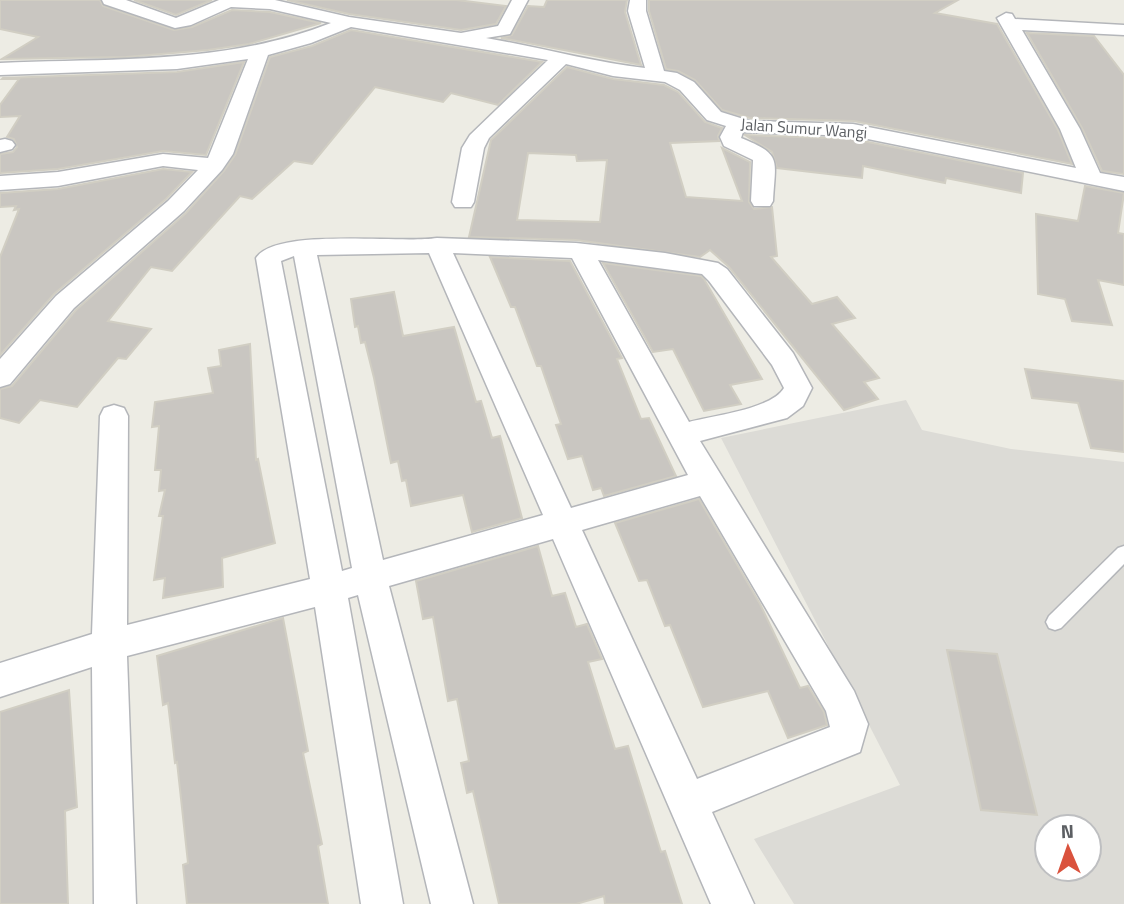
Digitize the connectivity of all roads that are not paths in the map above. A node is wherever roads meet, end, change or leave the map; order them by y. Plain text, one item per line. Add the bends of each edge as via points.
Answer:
1 (110, 0) edge
2 (520, 0) edge
3 (639, 0) edge
4 (272, 2) edge
5 (349, 22) junction
6 (1124, 30) edge
7 (457, 38) junction
8 (259, 54) junction
9 (562, 57) junction
10 (0, 69) edge
11 (656, 74) junction
12 (737, 124) junction
13 (214, 165) junction
14 (1091, 178) junction
15 (0, 183) edge
16 (1124, 184) edge
17 (762, 201) dead end
18 (463, 202) dead end
19 (437, 245) junction
20 (304, 248) junction
21 (581, 252) junction
22 (0, 377) edge
23 (114, 416) dead end
24 (680, 435) junction
25 (707, 482) junction
26 (561, 522) junction
27 (1124, 553) edge
28 (370, 577) junction
29 (329, 589) junction
30 (1055, 622) dead end
31 (109, 645) junction
32 (0, 680) edge
33 (689, 802) junction
34 (115, 904) edge
35 (382, 904) edge
36 (452, 904) edge
37 (733, 904) edge

1 - 4 street, Jalan Sumur Wangi via 175,23 229,2
2 - 7 street via 504,30
3 - 11 street via 637,11
4 - 5 street, Jalan Sumur Wangi
5 - 7 street, Jalan Sumur Wangi
5 - 8 street
6 - 14 street via 1008,21 1070,129
7 - 9 street, Jalan Sumur Wangi
8 - 10 street via 181,63
8 - 13 street
9 - 11 street, Jalan Sumur Wangi via 613,70
9 - 18 street via 480,135 473,148
11 - 12 street, Jalan Sumur Wangi via 681,81 714,116
12 - 14 street, Jalan Sumur Wangi via 853,130
12 - 17 street via 731,142 764,159
13 - 15 street via 163,160 58,179
13 - 22 street via 176,206 65,302
14 - 16 street, Jalan Sumur Wangi
19 - 20 street
19 - 21 street
19 - 26 street
20 - 28 street
20 - 29 street via 276,253 267,260
21 - 24 street
21 - 24 street via 709,268 783,360 798,388 793,399 777,411
23 - 31 street
24 - 25 street
25 - 26 street
25 - 33 street via 849,724 847,740
26 - 28 street
26 - 33 street
27 - 30 lane
28 - 29 street
28 - 36 street
29 - 31 street
29 - 35 street
31 - 32 street
31 - 34 street
33 - 37 street

